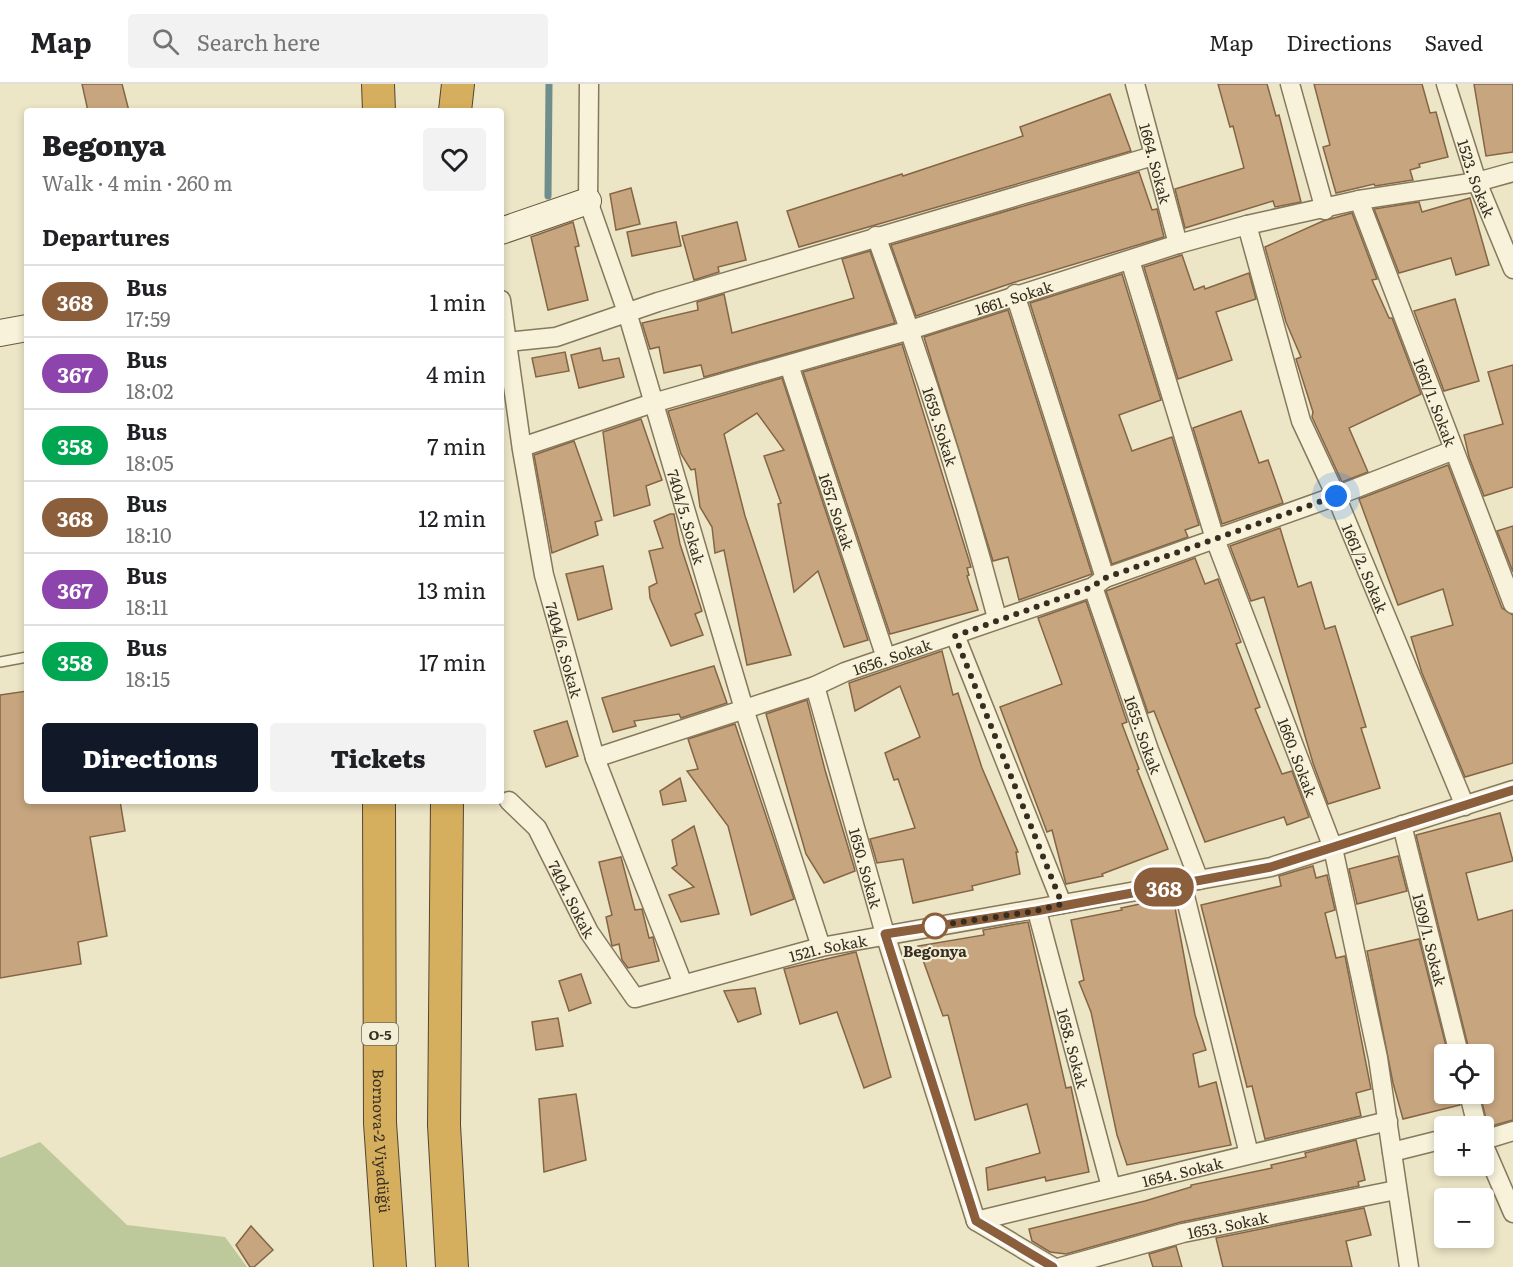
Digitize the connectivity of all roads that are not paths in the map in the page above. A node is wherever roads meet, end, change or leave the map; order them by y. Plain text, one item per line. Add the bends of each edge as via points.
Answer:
1 (378, 84) edge
2 (440, 84) edge
3 (458, 84) edge
4 (589, 84) edge
5 (1135, 84) edge
6 (1290, 84) edge
7 (1446, 84) edge
8 (379, 108) edge
9 (441, 108) edge
10 (455, 108) edge
11 (1153, 156) junction
12 (1513, 172) edge
13 (1477, 182) junction
14 (588, 201) junction
15 (1359, 201) junction
16 (1325, 210) junction
17 (1247, 225) junction
18 (504, 230) edge
19 (876, 236) junction
20 (1178, 244) junction
21 (1130, 260) junction
22 (1513, 269) edge
23 (1015, 294) junction
24 (627, 312) junction
25 (504, 321) edge
26 (24, 329) edge
27 (910, 330) junction
28 (0, 333) edge
29 (507, 342) junction
30 (789, 365) junction
31 (653, 403) junction
32 (522, 447) junction
33 (1454, 450) junction
34 (1336, 496) junction
35 (1215, 539) junction
36 (1099, 582) junction
37 (1513, 604) edge
38 (998, 618) junction
39 (955, 636) junction
40 (24, 658) edge
41 (886, 658) junction
42 (0, 662) edge
43 (815, 686) junction
44 (744, 709) junction
45 (596, 758) junction
46 (1513, 790) edge
47 (509, 801) dead end
48 (379, 804) edge
49 (447, 804) edge
50 (1465, 806) junction
51 (1402, 825) junction
52 (1333, 848) junction
53 (1190, 882) junction
54 (1062, 904) junction
55 (1036, 911) junction
56 (885, 934) junction
57 (821, 947) junction
58 (683, 984) junction
59 (635, 998) joint
60 (1457, 1044) edge
61 (1388, 1121) junction
62 (1513, 1131) edge
63 (1494, 1137) edge
64 (1434, 1142) edge
65 (1392, 1152) junction
66 (1249, 1154) junction
67 (1494, 1169) edge
68 (1111, 1187) junction
69 (1396, 1190) junction
70 (1513, 1213) edge
71 (976, 1221) junction
72 (390, 1267) edge
73 (452, 1267) edge
74 (1053, 1267) edge
75 (1061, 1267) edge
76 (1409, 1267) edge

1 - 8 highway
2 - 9 highway
3 - 10 highway
4 - 14 street, 7404/5. Sokak
5 - 11 street, 1664. Sokak
6 - 16 street
7 - 13 street, 1523. Sokak
11 - 19 street
11 - 20 street, 1664. Sokak
12 - 13 street, 1661. Sokak
13 - 15 street, 1661. Sokak
13 - 22 street, 1523. Sokak
14 - 18 street
14 - 24 street, 7404/5. Sokak
15 - 16 street, 1661. Sokak
15 - 33 street, 1661/1. Sokak
16 - 17 street, 1661. Sokak
17 - 20 street, 1661. Sokak
17 - 34 street, 1661/2. Sokak via 1301,421
19 - 24 street
19 - 27 street, 1659. Sokak
20 - 21 street, 1661. Sokak
21 - 23 street, 1661. Sokak
21 - 35 street, 1660. Sokak
23 - 27 street, 1661. Sokak
23 - 36 street, 1655. Sokak
24 - 29 street via 556,337
24 - 31 street, 7404/5. Sokak
25 - 29 street, 7404/6. Sokak
26 - 28 street
27 - 30 street, 1661. Sokak
27 - 38 street, 1659. Sokak
29 - 32 street, 7404/6. Sokak
30 - 31 street, 1661. Sokak
30 - 41 street, 1657. Sokak
31 - 32 street, 1661. Sokak
31 - 44 street, 7404/5. Sokak
32 - 45 street, 7404/6. Sokak via 539,555
33 - 34 street, 1656. Sokak
33 - 37 street, 1661/1. Sokak
34 - 35 street, 1656. Sokak
34 - 50 street, 1661/2. Sokak
35 - 36 street, 1656. Sokak
35 - 52 street, 1660. Sokak
36 - 38 street, 1656. Sokak
36 - 53 street, 1655. Sokak
38 - 39 street, 1656. Sokak
39 - 41 street, 1656. Sokak
39 - 54 street
40 - 42 lane
41 - 43 street, 1656. Sokak
43 - 44 street, 1656. Sokak
43 - 56 street, 1650. Sokak
44 - 45 street, 1656. Sokak
44 - 57 street, 7404/5. Sokak
45 - 58 street, 7404/6. Sokak
46 - 50 street, 1521. Sokak
47 - 59 street, 7404. Sokak via 537,828 589,932
48 - 72 highway, Bornova-2 Viyadüğü / O-5 via 380,1123
49 - 73 highway via 444,1125
50 - 51 street, 1521. Sokak
51 - 52 street, 1521. Sokak
51 - 60 street, 1509/1. Sokak
52 - 53 street, 1521. Sokak via 1271,867
52 - 61 street, 1660. Sokak
53 - 54 street, 1521. Sokak
53 - 66 street, 1655. Sokak
54 - 55 street, 1521. Sokak
55 - 56 street, 1521. Sokak
55 - 68 street, 1658. Sokak
56 - 57 street, 1521. Sokak
56 - 71 street, 1650. Sokak
57 - 58 street, 1521. Sokak
58 - 59 street, 1521. Sokak
61 - 65 street, 1660. Sokak
61 - 66 street, 1654. Sokak
62 - 63 street
64 - 65 street
65 - 69 street, 1660. Sokak
66 - 68 street, 1654. Sokak
67 - 70 street
68 - 71 street, 1654. Sokak
69 - 75 street, 1653. Sokak via 1184,1233
69 - 76 street, 1660. Sokak
71 - 74 street

